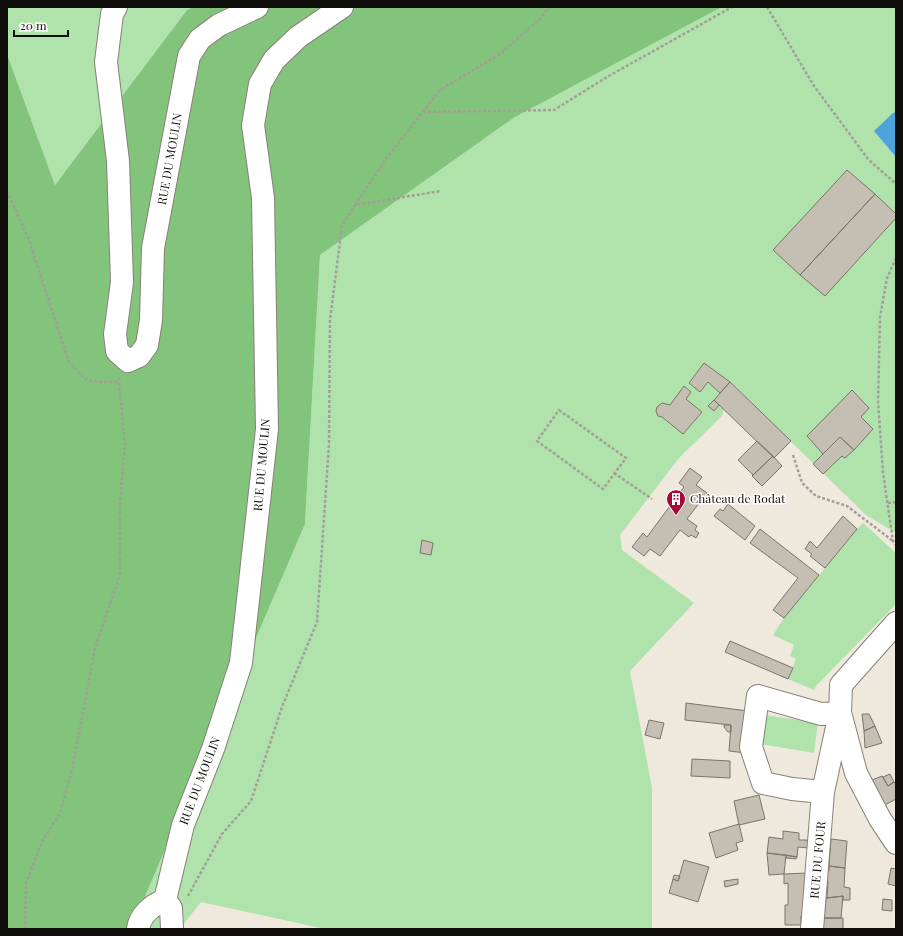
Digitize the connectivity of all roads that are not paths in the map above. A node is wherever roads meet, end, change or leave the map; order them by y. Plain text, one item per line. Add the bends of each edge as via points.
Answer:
1 (116, 7) edge
2 (257, 7) edge
3 (342, 7) edge
4 (896, 623) edge
5 (840, 713) junction
6 (823, 792) junction
7 (896, 843) edge
8 (165, 900) junction
9 (138, 929) edge
10 (172, 929) edge
11 (812, 929) edge

1 - 2 street, RUE DU MOULIN via 112,14 106,62 118,161 122,282 115,334 117,351 128,360 139,356 147,344 151,320 153,248 188,56 200,39 219,26
3 - 8 street, RUE DU MOULIN via 298,37 274,60 260,84 253,125 263,198 267,429 241,663 213,749 183,825
4 - 5 street via 841,685
5 - 6 street, RUE DU FOUR
5 - 6 street via 821,714 758,696 751,747 763,783
5 - 7 street via 856,773
6 - 11 street, RUE DU FOUR
8 - 9 street via 148,910 139,922
8 - 10 street via 172,908

